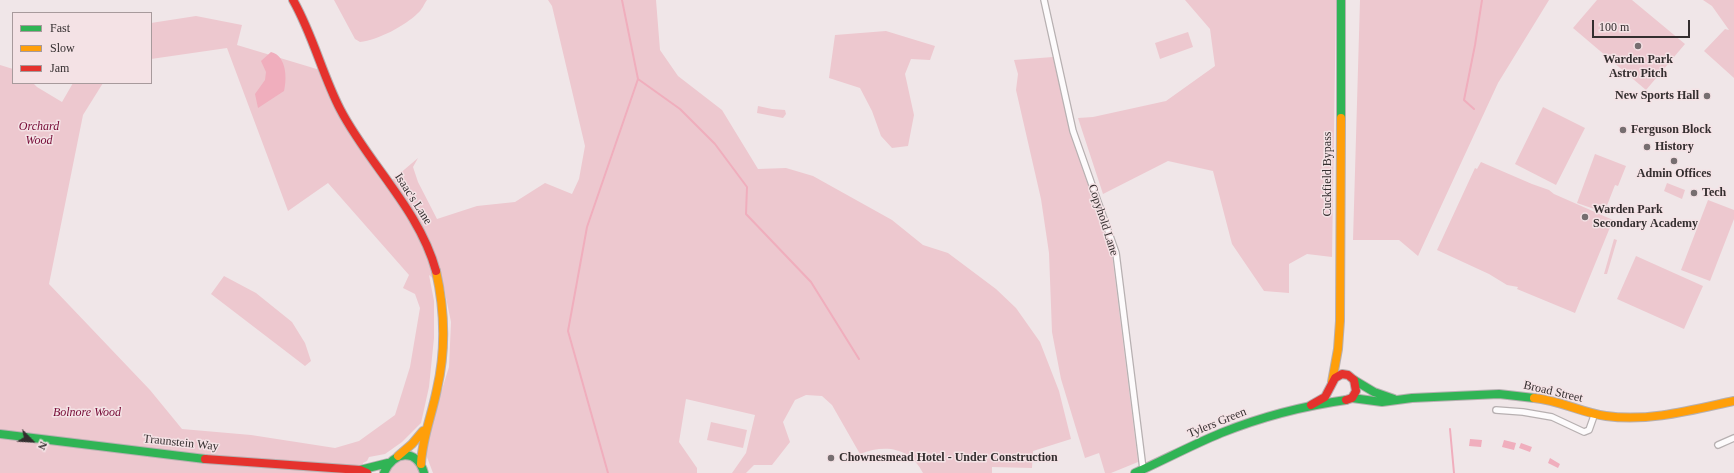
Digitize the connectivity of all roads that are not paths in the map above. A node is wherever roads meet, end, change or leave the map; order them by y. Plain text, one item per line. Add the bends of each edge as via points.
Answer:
1 (294, 0) edge
2 (1044, 0) edge
3 (1341, 0) edge
4 (1338, 349) junction
5 (1353, 378) junction
6 (1331, 384) junction
7 (1446, 396) joint
8 (1348, 399) junction
9 (1397, 400) junction
10 (1734, 401) edge
11 (1311, 405) junction
12 (1496, 410) dead end
13 (1594, 413) junction
14 (425, 429) junction
15 (0, 434) edge
16 (1734, 438) edge
17 (1718, 445) dead end
18 (398, 456) junction
19 (388, 463) junction
20 (1143, 469) junction
21 (423, 470) edge
22 (363, 472) edge
23 (384, 473) edge
24 (1135, 473) edge

1 - 14 main road, Isaac's Lane via 339,107 355,136 401,198 424,238 432,258 442,302 443,355 437,389
2 - 20 street, Copyhold Lane via 1073,131 1116,253
3 - 4 main road, Cuckfield Bypass
4 - 5 main road, Cuckfield Bypass via 1345,370
4 - 6 main road, Cuckfield Bypass
5 - 6 main road via 1342,374
5 - 8 main road via 1356,391
5 - 9 main road, Tylers Green via 1374,392
6 - 8 main road via 1332,394 1339,400
6 - 11 main road, Tylers Green via 1325,397
7 - 9 main road, Tylers Green
7 - 13 main road, Broad Street via 1515,395 1538,398
8 - 9 main road, Tylers Green via 1382,402
8 - 11 main road, Tylers Green
10 - 13 main road, Broad Street via 1635,418
11 - 20 main road, Tylers Green via 1221,433
12 - 13 street via 1552,417 1584,432 1590,428
14 - 18 main road, Isaac's Lane
14 - 21 main road, Isaac's Lane via 421,448
15 - 22 main road, Traunstein Way via 214,460
16 - 17 street
18 - 19 main road, Isaac's Lane
18 - 21 main road via 411,456
19 - 22 main road, Traunstein Way
19 - 23 main road
20 - 24 main road, Tylers Green

